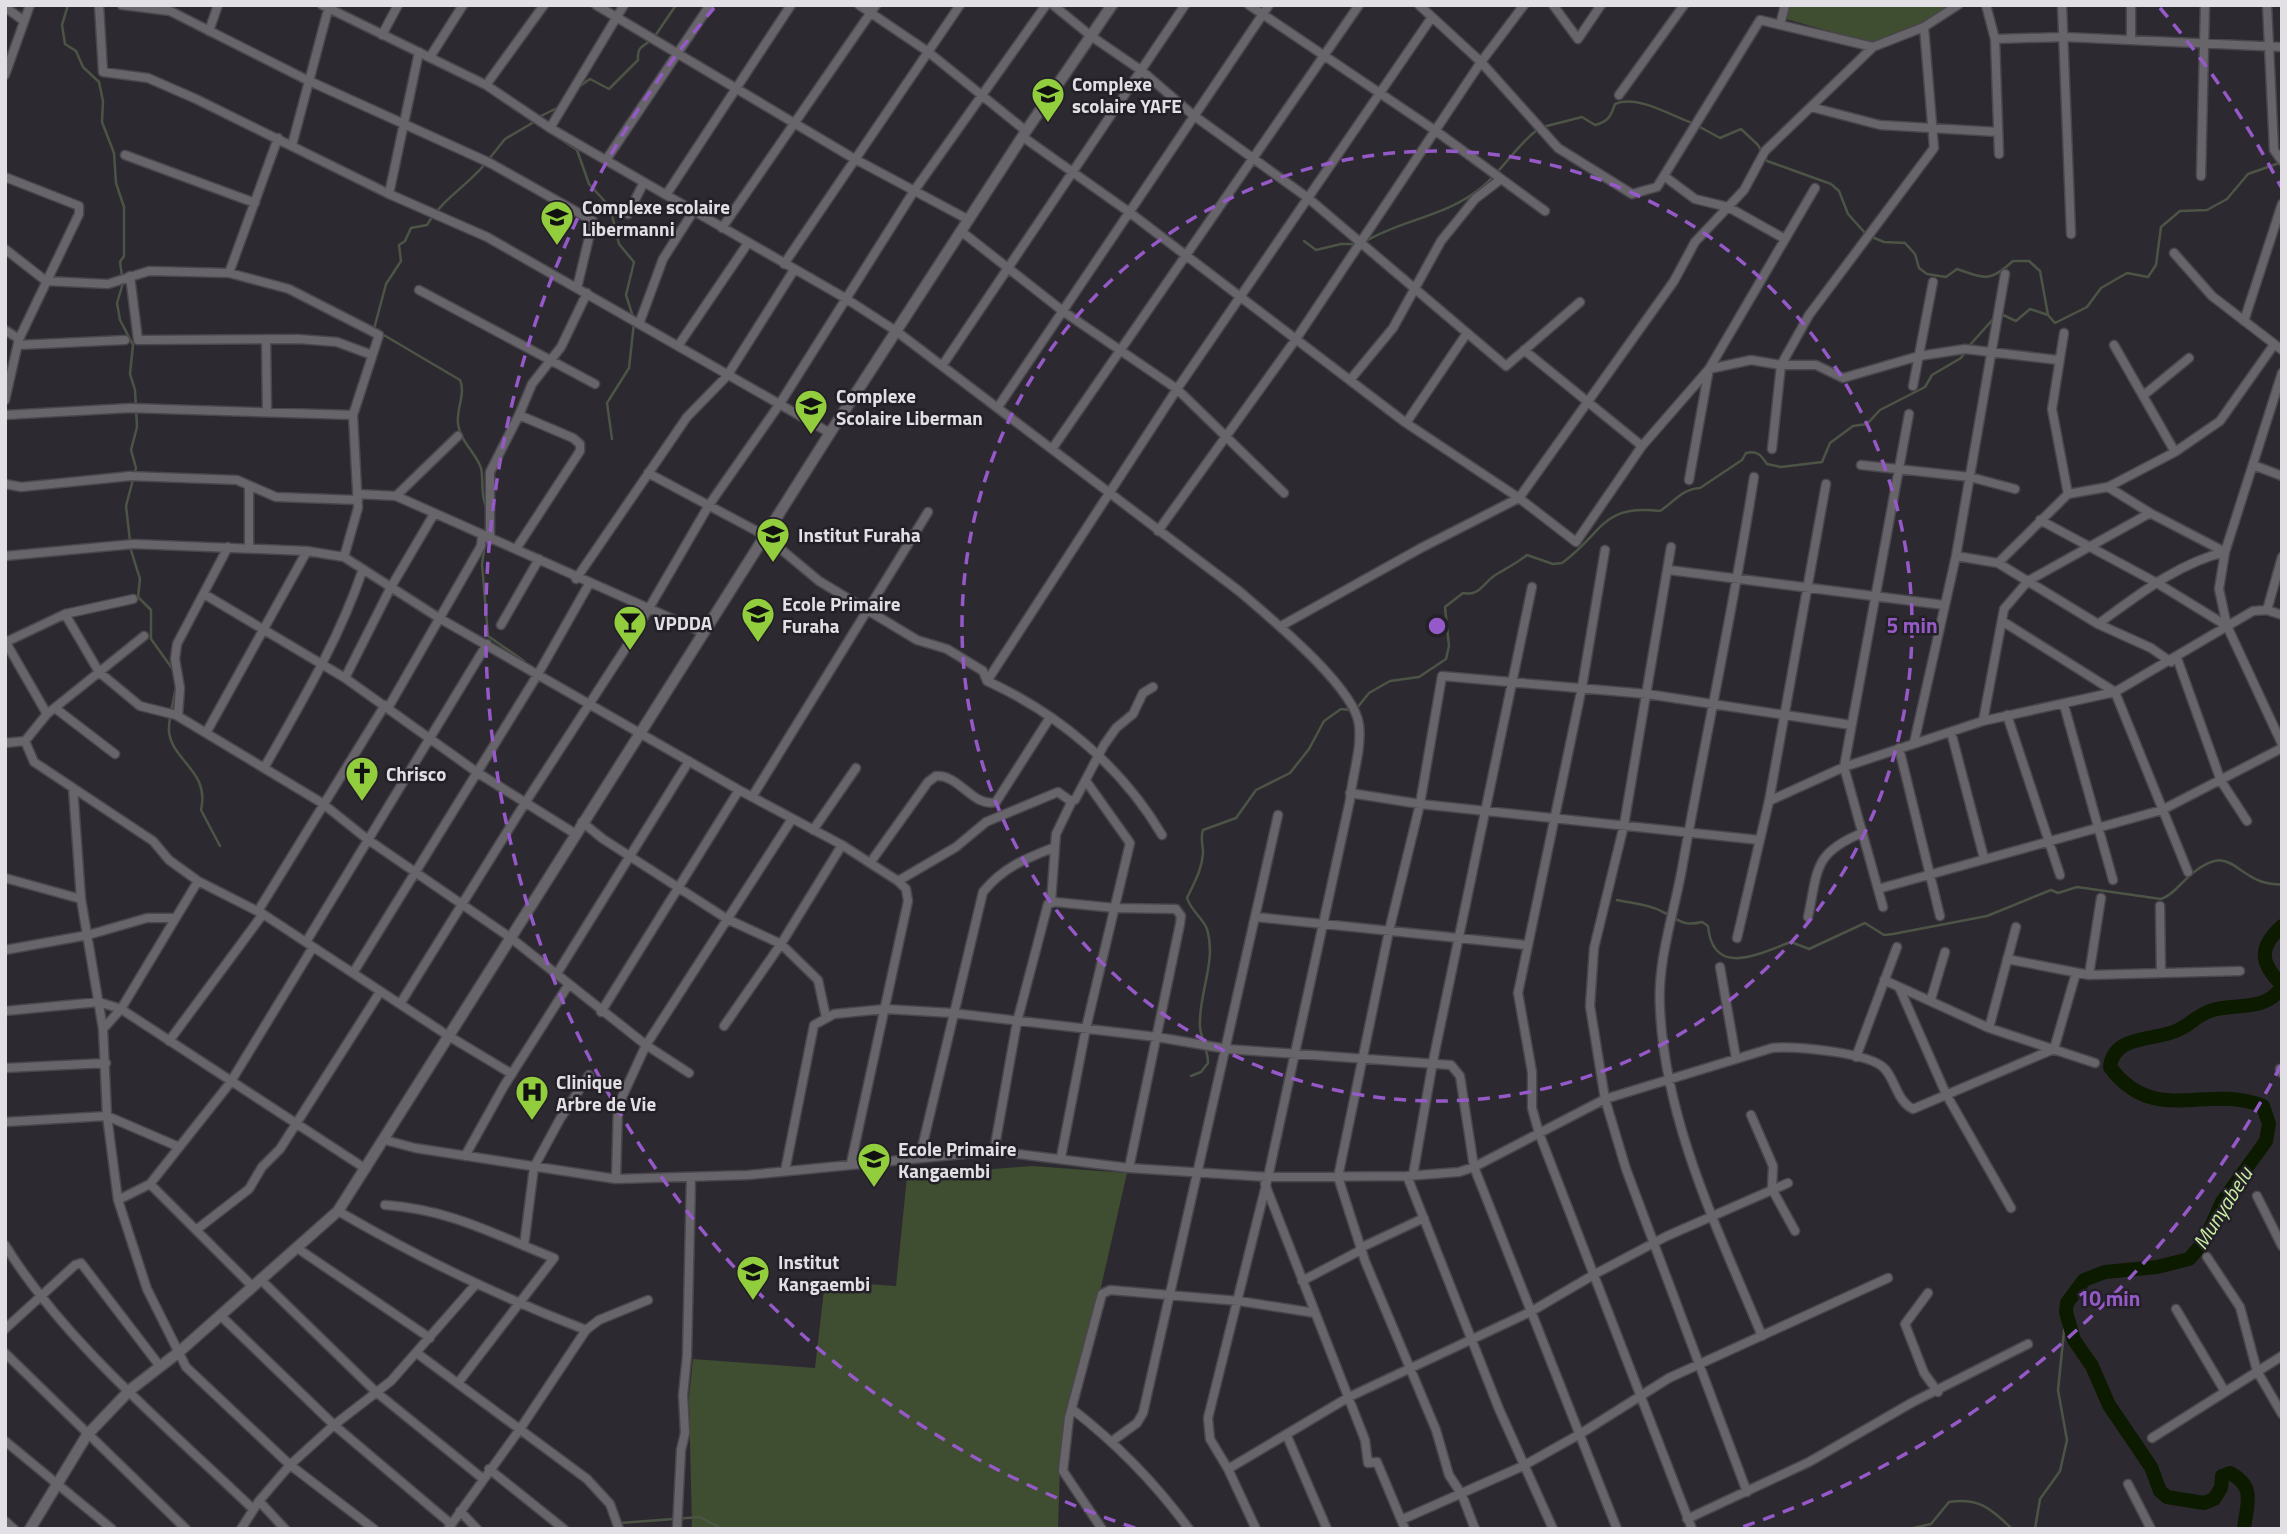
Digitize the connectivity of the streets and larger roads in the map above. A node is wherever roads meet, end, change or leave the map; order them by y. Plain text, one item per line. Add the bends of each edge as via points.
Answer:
1 (30, 5) edge
2 (99, 5) edge
3 (122, 5) edge
4 (218, 5) edge
5 (398, 5) edge
6 (463, 5) edge
7 (544, 5) edge
8 (596, 5) edge
9 (624, 5) edge
10 (710, 5) edge
11 (791, 5) edge
12 (859, 5) edge
13 (960, 5) edge
14 (1046, 5) edge
15 (1053, 5) edge
16 (1112, 5) edge
17 (1185, 5) edge
18 (1249, 5) edge
19 (1269, 5) edge
20 (1359, 5) edge
21 (1419, 5) edge
22 (1524, 5) edge
23 (1553, 5) edge
24 (1601, 5) edge
25 (1684, 5) edge
26 (1785, 5) edge
27 (1958, 5) edge
28 (1986, 5) edge
29 (2062, 5) edge
30 (2131, 5) edge
31 (2206, 5) edge
32 (2267, 5) edge
33 (326, 6) edge
34 (5, 7) edge
35 (873, 9) edge
36 (1263, 15) junction
37 (616, 16) junction
38 (1432, 17) junction
39 (24, 21) junction
40 (1780, 25) junction
41 (1924, 27) junction
42 (209, 31) junction
43 (382, 35) junction
44 (1091, 36) junction
45 (2064, 37) junction
46 (1995, 39) junction
47 (2131, 40) junction
48 (2204, 44) junction
49 (1873, 47) junction
50 (2268, 47) junction
51 (2282, 47) edge
52 (419, 51) junction
53 (927, 51) junction
54 (676, 55) junction
55 (430, 57) junction
56 (1322, 57) junction
57 (1481, 62) junction
58 (1142, 71) junction
59 (5, 75) edge
60 (307, 80) junction
61 (486, 85) junction
62 (736, 88) junction
63 (1380, 94) junction
64 (979, 95) junction
65 (1619, 95) dead end
66 (1811, 107) junction
67 (1193, 115) junction
68 (404, 124) junction
69 (796, 124) junction
70 (550, 128) junction
71 (1932, 130) junction
72 (1436, 131) junction
73 (1998, 132) junction
74 (1024, 134) junction
75 (278, 138) junction
76 (292, 145) junction
77 (1999, 154) dead end
78 (125, 155) dead end
79 (1254, 157) junction
80 (853, 158) junction
81 (606, 160) junction
82 (2282, 161) edge
83 (1073, 174) junction
84 (1497, 176) junction
85 (1664, 176) junction
86 (2202, 176) dead end
87 (5, 177) edge
88 (644, 182) junction
89 (1815, 188) dead end
90 (914, 191) junction
91 (389, 194) junction
92 (666, 195) junction
93 (1308, 198) junction
94 (255, 204) junction
95 (1728, 206) junction
96 (2281, 207) edge
97 (1545, 211) dead end
98 (694, 212) junction
99 (1129, 212) junction
100 (628, 214) dead end
101 (969, 220) junction
102 (722, 228) junction
103 (962, 232) junction
104 (2071, 234) dead end
105 (1785, 239) junction
106 (748, 243) junction
107 (1360, 244) junction
108 (5, 249) edge
109 (2174, 253) dead end
110 (1188, 257) junction
111 (784, 264) junction
112 (1008, 266) junction
113 (793, 270) junction
114 (229, 273) junction
115 (2006, 274) dead end
116 (127, 277) junction
117 (46, 281) junction
118 (1933, 282) dead end
119 (577, 288) junction
120 (1415, 289) junction
121 (419, 290) dead end
122 (587, 293) junction
123 (845, 298) junction
124 (1240, 298) junction
125 (1580, 302) dead end
126 (1064, 312) junction
127 (2244, 321) junction
128 (639, 324) junction
129 (5, 330) edge
130 (896, 331) junction
131 (1467, 333) junction
132 (2064, 333) dead end
133 (267, 339) junction
134 (1296, 339) junction
135 (125, 340) dead end
136 (18, 342) junction
137 (2114, 345) dead end
138 (678, 346) junction
139 (2278, 348) edge
140 (1524, 350) junction
141 (1120, 352) junction
142 (1993, 353) junction
143 (372, 355) junction
144 (1919, 356) junction
145 (2189, 358) dead end
146 (2057, 360) junction
147 (550, 362) junction
148 (1781, 365) junction
149 (942, 366) junction
150 (1709, 369) junction
151 (2282, 373) edge
152 (727, 376) junction
153 (1350, 380) junction
154 (595, 384) dead end
155 (1913, 386) dead end
156 (1177, 389) junction
157 (2144, 396) junction
158 (5, 400) edge
159 (1588, 403) junction
160 (779, 405) junction
161 (998, 407) junction
162 (267, 412) junction
163 (1909, 414) dead end
164 (5, 415) edge
165 (352, 415) junction
166 (519, 415) junction
167 (1406, 423) junction
168 (830, 433) junction
169 (458, 436) dead end
170 (1228, 437) junction
171 (1642, 446) junction
172 (1052, 449) junction
173 (1772, 449) dead end
174 (2175, 452) junction
175 (1861, 465) dead end
176 (2253, 465) junction
177 (1900, 468) junction
178 (648, 473) junction
179 (2282, 476) edge
180 (1754, 477) dead end
181 (1970, 477) junction
182 (1689, 480) dead end
183 (5, 484) edge
184 (1826, 484) dead end
185 (249, 486) junction
186 (2108, 487) junction
187 (2015, 489) dead end
188 (1108, 492) junction
189 (1284, 493) dead end
190 (2068, 494) junction
191 (396, 496) junction
192 (358, 497) junction
193 (1519, 498) junction
194 (709, 505) junction
195 (928, 512) dead end
196 (2150, 513) junction
197 (434, 514) junction
198 (2040, 520) junction
199 (1158, 531) junction
200 (764, 535) junction
201 (486, 539) junction
202 (228, 547) junction
203 (1671, 547) dead end
204 (2089, 547) junction
205 (249, 548) junction
206 (516, 549) junction
207 (1605, 550) dead end
208 (307, 551) junction
209 (2225, 552) junction
210 (5, 556) edge
211 (344, 556) junction
212 (1956, 556) junction
213 (2282, 557) edge
214 (539, 559) junction
215 (1998, 563) junction
216 (363, 569) junction
217 (1669, 570) junction
218 (1739, 577) junction
219 (576, 579) junction
220 (2028, 581) junction
221 (2157, 583) junction
222 (589, 584) junction
223 (1807, 586) junction
224 (391, 587) junction
225 (1532, 587) dead end
226 (204, 594) junction
227 (1874, 596) junction
228 (133, 599) dead end
229 (1944, 605) junction
230 (647, 609) junction
231 (2267, 610) junction
232 (867, 612) junction
233 (65, 614) junction
234 (2282, 615) edge
235 (439, 618) junction
236 (2002, 621) junction
237 (2098, 624) junction
238 (501, 625) dead end
239 (1281, 626) junction
240 (2227, 626) junction
241 (265, 629) junction
242 (704, 633) junction
243 (144, 636) dead end
244 (6, 641) edge
245 (487, 644) junction
246 (2174, 660) junction
247 (323, 664) junction
248 (99, 672) junction
249 (538, 674) junction
250 (345, 678) junction
251 (987, 681) junction
252 (1512, 683) junction
253 (1153, 687) dead end
254 (1582, 687) junction
255 (2115, 692) junction
256 (1647, 694) junction
257 (587, 704) junction
258 (1715, 704) junction
259 (2064, 705) junction
260 (386, 706) junction
261 (55, 708) junction
262 (1783, 712) junction
263 (47, 714) junction
264 (175, 714) junction
265 (2007, 715) junction
266 (1049, 719) junction
267 (1983, 721) junction
268 (1851, 725) junction
269 (206, 733) junction
270 (638, 733) junction
271 (1951, 733) junction
272 (431, 738) junction
273 (25, 741) junction
274 (5, 743) edge
275 (1914, 743) junction
276 (2282, 746) edge
277 (1899, 748) junction
278 (115, 754) dead end
279 (1099, 755) junction
280 (689, 761) junction
281 (1844, 767) junction
282 (264, 768) junction
283 (856, 768) dead end
284 (478, 773) junction
285 (1086, 781) junction
286 (2221, 781) junction
287 (73, 788) junction
288 (738, 790) junction
289 (1350, 793) junction
290 (752, 797) junction
291 (1072, 801) junction
292 (1769, 801) junction
293 (322, 803) junction
294 (525, 803) junction
295 (1420, 804) junction
296 (1487, 810) junction
297 (2162, 810) junction
298 (1279, 815) dead end
299 (1555, 817) junction
300 (792, 819) junction
301 (2247, 821) dead end
302 (582, 822) junction
303 (1624, 825) junction
304 (2099, 826) junction
305 (813, 830) junction
306 (574, 833) junction
307 (1862, 833) junction
308 (1688, 834) junction
309 (1162, 835) dead end
310 (367, 839) junction
311 (2048, 839) junction
312 (1759, 840) junction
313 (842, 845) junction
314 (1055, 846) junction
315 (632, 857) junction
316 (1984, 858) junction
317 (870, 863) junction
318 (414, 871) junction
319 (2188, 872) dead end
320 (1930, 874) junction
321 (2060, 875) dead end
322 (5, 878) edge
323 (2113, 880) dead end
324 (198, 881) junction
325 (898, 881) junction
326 (678, 888) junction
327 (1878, 889) junction
328 (2101, 898) dead end
329 (81, 899) junction
330 (1051, 902) junction
331 (462, 905) junction
332 (2160, 906) dead end
333 (1883, 907) dead end
334 (1115, 908) junction
335 (260, 913) junction
336 (1256, 916) junction
337 (1940, 916) dead end
338 (1808, 917) dead end
339 (175, 918) junction
340 (727, 919) junction
341 (1321, 924) junction
342 (2016, 927) dead end
343 (1390, 931) junction
344 (88, 935) junction
345 (1460, 937) junction
346 (511, 938) junction
347 (1737, 938) dead end
348 (310, 944) junction
349 (781, 944) junction
350 (1527, 945) junction
351 (1897, 947) dead end
352 (5, 950) edge
353 (1945, 952) dead end
354 (2007, 959) junction
355 (1720, 967) dead end
356 (2240, 971) dead end
357 (353, 973) junction
358 (2076, 973) junction
359 (2161, 973) junction
360 (556, 975) junction
361 (2089, 975) junction
362 (1884, 980) junction
363 (572, 987) junction
364 (1899, 987) junction
365 (380, 992) junction
366 (1931, 999) junction
367 (99, 1002) junction
368 (400, 1004) junction
369 (121, 1009) junction
370 (885, 1009) junction
371 (5, 1011) edge
372 (601, 1012) junction
373 (952, 1013) junction
374 (826, 1017) junction
375 (1017, 1022) junction
376 (724, 1026) dead end
377 (1086, 1028) junction
378 (1989, 1028) junction
379 (103, 1030) junction
380 (447, 1035) junction
381 (1157, 1037) junction
382 (169, 1041) junction
383 (646, 1045) junction
384 (1227, 1049) junction
385 (2054, 1049) junction
386 (1295, 1052) junction
387 (1365, 1057) junction
388 (1856, 1057) junction
389 (1736, 1058) junction
390 (1433, 1061) junction
391 (106, 1063) junction
392 (2095, 1063) dead end
393 (5, 1068) edge
394 (689, 1073) dead end
395 (512, 1074) junction
396 (589, 1075) dead end
397 (1670, 1078) junction
398 (230, 1083) junction
399 (1946, 1094) junction
400 (1605, 1099) junction
401 (107, 1115) junction
402 (1751, 1115) dead end
403 (5, 1122) edge
404 (297, 1126) junction
405 (1538, 1133) junction
406 (385, 1140) junction
407 (179, 1147) junction
408 (994, 1151) junction
409 (466, 1156) junction
410 (920, 1156) junction
411 (1061, 1157) junction
412 (851, 1163) junction
413 (534, 1167) junction
414 (1474, 1167) junction
415 (1129, 1168) junction
416 (366, 1169) junction
417 (785, 1171) junction
418 (1199, 1174) junction
419 (1410, 1176) junction
420 (1338, 1177) junction
421 (616, 1179) junction
422 (691, 1179) junction
423 (1266, 1181) junction
424 (1788, 1183) dead end
425 (150, 1184) junction
426 (1772, 1189) junction
427 (2257, 1196) dead end
428 (118, 1200) junction
429 (385, 1205) dead end
430 (2011, 1208) dead end
431 (338, 1211) junction
432 (1712, 1215) junction
433 (1424, 1219) junction
434 (196, 1230) junction
435 (1795, 1231) dead end
436 (1653, 1244) junction
437 (5, 1245) edge
438 (524, 1246) junction
439 (2282, 1246) edge
440 (297, 1248) junction
441 (1361, 1249) junction
442 (2207, 1257) dead end
443 (1595, 1273) junction
444 (1888, 1278) dead end
445 (1303, 1281) junction
446 (257, 1284) junction
447 (476, 1284) junction
448 (1928, 1293) dead end
449 (40, 1296) junction
450 (1169, 1296) junction
451 (648, 1300) dead end
452 (1239, 1301) junction
453 (520, 1303) junction
454 (2176, 1309) dead end
455 (1532, 1311) junction
456 (1315, 1312) junction
457 (220, 1316) junction
458 (5, 1329) edge
459 (586, 1330) junction
460 (1762, 1336) junction
461 (430, 1338) junction
462 (1471, 1341) junction
463 (2028, 1344) dead end
464 (178, 1352) junction
465 (5, 1353) edge
466 (418, 1354) junction
467 (2282, 1356) edge
468 (1700, 1364) junction
469 (159, 1365) junction
470 (1410, 1370) junction
471 (2257, 1371) junction
472 (458, 1383) junction
473 (130, 1390) junction
474 (2224, 1390) junction
475 (376, 1392) junction
476 (1938, 1392) junction
477 (1349, 1397) junction
478 (1640, 1398) junction
479 (1072, 1409) junction
480 (2282, 1414) edge
481 (334, 1425) junction
482 (520, 1429) junction
483 (1580, 1434) junction
484 (87, 1435) junction
485 (1287, 1436) junction
486 (2152, 1438) dead end
487 (5, 1441) edge
488 (1111, 1442) junction
489 (290, 1465) junction
490 (1523, 1466) junction
491 (489, 1469) junction
492 (1228, 1469) junction
493 (482, 1478) junction
494 (58, 1482) junction
495 (2128, 1483) dead end
496 (1747, 1492) junction
497 (1462, 1495) junction
498 (259, 1501) junction
499 (253, 1509) junction
500 (460, 1511) junction
501 (1687, 1519) junction
502 (5, 1521) edge
503 (677, 1521) edge
504 (1403, 1524) edge
505 (618, 1525) edge
506 (450, 1527) edge
507 (14, 1529) edge
508 (30, 1529) edge
509 (113, 1529) edge
510 (186, 1529) edge
511 (241, 1529) edge
512 (285, 1529) edge
513 (374, 1529) edge
514 (478, 1529) edge
515 (564, 1529) edge
516 (1102, 1529) edge
517 (1189, 1529) edge
518 (1256, 1529) edge
519 (1327, 1529) edge
520 (1475, 1529) edge
521 (1553, 1529) edge
522 (1617, 1529) edge
523 (1692, 1529) edge
524 (2151, 1529) edge

1 - 39 street
2 - 75 street via 103,72 148,78
3 - 42 street via 170,11
4 - 42 street
5 - 43 street
6 - 55 street
7 - 61 street
8 - 37 street
9 - 37 street
10 - 54 street
11 - 62 street
12 - 35 street
13 - 53 street
14 - 64 street
15 - 44 street
16 - 44 street
17 - 58 street
18 - 36 street
19 - 36 street
20 - 56 street
21 - 38 street
22 - 57 street
23 - 24 street via 1578,39
25 - 65 street
26 - 40 street
27 - 41 street
28 - 46 street
29 - 45 street
30 - 47 street
31 - 48 street
32 - 50 street
33 - 43 street
33 - 60 street
34 - 39 street
35 - 53 street
35 - 69 street
36 - 56 street
36 - 67 street
37 - 54 street
37 - 70 street
38 - 57 street
38 - 63 street
39 - 59 street
40 - 49 street
40 - 85 street via 1760,20
41 - 49 street
41 - 71 street
42 - 60 street
43 - 52 street
44 - 58 street
44 - 74 street
45 - 46 street
45 - 47 street
45 - 104 street
46 - 73 street
47 - 48 street
48 - 50 street
48 - 86 street
49 - 66 street
50 - 51 street
50 - 82 street via 2274,149
52 - 55 street
52 - 68 street
53 - 64 street
53 - 80 street
54 - 62 street
54 - 81 street
55 - 61 street
56 - 63 street
56 - 79 street
57 - 72 street
57 - 85 street via 1558,148 1632,194 1657,187
58 - 67 street
58 - 83 street
60 - 68 street
60 - 76 street
61 - 70 street
62 - 69 street
62 - 92 street
63 - 72 street
63 - 93 street
64 - 74 street
64 - 90 street
66 - 71 street via 1880,125
66 - 95 street via 1763,153 1744,190
67 - 79 street
67 - 99 street
68 - 91 street
68 - 119 street via 487,162 593,221
69 - 80 street
69 - 102 street
70 - 81 street
71 - 73 street
71 - 148 street via 1934,148 1809,314
72 - 84 street
72 - 107 street
73 - 77 street
74 - 83 street
74 - 101 street
75 - 76 street
75 - 94 street
76 - 91 street
78 - 94 street
79 - 93 street
79 - 110 street
80 - 90 street
80 - 111 street
81 - 88 street
83 - 99 street
83 - 112 street
84 - 97 street
84 - 120 street via 1441,241
85 - 95 street via 1695,199
87 - 117 street via 79,206
88 - 92 street
88 - 100 street
89 - 105 street
90 - 101 street
90 - 123 street
91 - 119 street via 486,237
92 - 98 street
93 - 107 street
93 - 124 street
94 - 114 street
95 - 105 street
95 - 159 street via 1695,242 1674,281
96 - 127 street
98 - 102 street
98 - 128 street via 663,259
99 - 110 street
99 - 126 street
101 - 103 street
102 - 106 street
103 - 112 street
103 - 130 street
105 - 150 street
106 - 111 street
106 - 138 street
107 - 120 street
107 - 134 street
108 - 117 street
109 - 127 street via 2212,296
110 - 124 street
110 - 141 street
111 - 113 street
112 - 126 street
112 - 149 street
113 - 123 street
113 - 152 street
114 - 116 street via 149,271
114 - 143 street via 289,289 379,335
115 - 142 street
116 - 117 street via 108,284
116 - 133 street via 138,340
117 - 136 street
118 - 144 street
119 - 122 street
120 - 131 street
120 - 153 street via 1393,328
121 - 147 street
122 - 128 street
122 - 147 street
123 - 130 street
123 - 160 street
124 - 134 street
124 - 156 street
125 - 140 street
126 - 141 street
126 - 161 street
127 - 139 street
128 - 138 street
129 - 136 street
130 - 149 street
130 - 168 street
131 - 140 street via 1506,366
131 - 167 street
132 - 146 street
133 - 143 street via 337,342
133 - 162 street
134 - 153 street
134 - 170 street
135 - 136 street
136 - 158 street
137 - 157 street
138 - 152 street
139 - 174 street via 2220,421
140 - 159 street
141 - 156 street
141 - 172 street
142 - 144 street via 1967,350
142 - 146 street
142 - 181 street
143 - 165 street
144 - 148 street via 1843,378 1816,365
144 - 155 street
145 - 157 street
146 - 190 street via 2052,409
147 - 154 street
147 - 166 street via 532,384
148 - 150 street via 1751,360
148 - 173 street
149 - 161 street
150 - 171 street
150 - 182 street
151 - 176 street
152 - 160 street
152 - 178 street via 687,418
153 - 167 street
156 - 170 street
156 - 188 street
157 - 174 street
159 - 171 street
159 - 193 street
160 - 168 street
160 - 194 street
161 - 172 street
162 - 164 street via 135,408
162 - 165 street
163 - 177 street
165 - 192 street
166 - 201 street via 490,472
166 - 206 street via 580,444
167 - 193 street
168 - 200 street
169 - 191 street
170 - 189 street
170 - 199 street
171 - 193 street via 1576,542
172 - 188 street
174 - 186 street
175 - 177 street
176 - 179 street
176 - 209 street
177 - 181 street
177 - 227 street
178 - 194 street
178 - 219 street
180 - 218 street
181 - 187 street
181 - 212 street
183 - 185 street via 134,477 237,480
184 - 223 street
185 - 192 street via 276,497
185 - 205 street
186 - 190 street
186 - 196 street
188 - 199 street
188 - 251 street
190 - 198 street
191 - 192 street
191 - 197 street
192 - 211 street
193 - 239 street
194 - 200 street
194 - 230 street
195 - 232 street
196 - 204 street
196 - 209 street
197 - 201 street
197 - 224 street
198 - 204 street
198 - 215 street
199 - 239 street
200 - 232 street via 819,581
200 - 242 street
201 - 206 street
201 - 235 street
202 - 205 street
202 - 210 street via 130,544
202 - 226 street
203 - 217 street
204 - 220 street
204 - 221 street
205 - 208 street
206 - 214 street
207 - 254 street
208 - 211 street
208 - 241 street
209 - 221 street via 2206,556
209 - 240 street via 2219,589
211 - 216 street
212 - 215 street
212 - 229 street
213 - 231 street
214 - 219 street
214 - 238 street
215 - 220 street
216 - 224 street
216 - 247 street
217 - 218 street
217 - 256 street
218 - 223 street
218 - 258 street
219 - 222 street
220 - 236 street via 2004,609
220 - 237 street
221 - 237 street
221 - 240 street
222 - 230 street
222 - 249 street
223 - 227 street
223 - 262 street
224 - 235 street
224 - 250 street
225 - 252 street
226 - 241 street
226 - 264 street via 177,644 180,688
227 - 229 street
227 - 268 street
228 - 233 street
229 - 275 street
230 - 242 street
230 - 257 street
231 - 234 street
231 - 240 street via 2253,611
232 - 251 street via 917,640 947,649 983,671
232 - 290 street
233 - 244 street
233 - 248 street
235 - 245 street
235 - 260 street
236 - 255 street
236 - 267 street
237 - 246 street
239 - 289 street via 1355,709 1360,737
240 - 246 street
240 - 276 street
241 - 247 street
241 - 269 street
242 - 270 street
243 - 248 street
244 - 263 street
245 - 249 street
245 - 272 street
246 - 255 street
246 - 286 street
247 - 250 street
247 - 282 street
248 - 261 street
248 - 264 street via 139,706
249 - 257 street
249 - 284 street
250 - 260 street
251 - 266 street
252 - 254 street
252 - 295 street via 1442,676
252 - 296 street
253 - 279 street via 1143,693 1133,714 1116,728
254 - 256 street
254 - 299 street
255 - 259 street
255 - 297 street
256 - 258 street
256 - 303 street
257 - 270 street
257 - 294 street
258 - 262 street
258 - 308 street
259 - 265 street
259 - 304 street
260 - 272 street
260 - 293 street
261 - 263 street
261 - 278 street
262 - 268 street
262 - 292 street
263 - 273 street
264 - 269 street
265 - 267 street
265 - 311 street
266 - 279 street
266 - 317 street via 996,802 985,803 952,779 936,776
267 - 271 street
268 - 281 street
269 - 282 street
270 - 280 street
270 - 302 street
271 - 275 street
271 - 316 street
272 - 284 street
272 - 310 street
273 - 274 street
273 - 287 street via 34,762
275 - 277 street
276 - 286 street
277 - 281 street
277 - 320 street
279 - 285 street
279 - 309 street via 1143,803
280 - 288 street
280 - 315 street
281 - 292 street
281 - 307 street
282 - 293 street
283 - 305 street
284 - 294 street
284 - 318 street
285 - 291 street
285 - 334 street via 1130,843
286 - 297 street
286 - 301 street
287 - 324 street via 153,841 169,860
287 - 329 street
288 - 290 street
288 - 326 street
289 - 295 street
289 - 341 street
290 - 300 street
291 - 314 street
291 - 325 street via 1058,792 994,818 956,848
292 - 312 street
293 - 310 street
293 - 335 street
294 - 306 street
294 - 331 street
295 - 296 street
295 - 343 street
296 - 299 street
296 - 345 street
297 - 304 street
297 - 319 street
298 - 336 street
299 - 303 street
299 - 350 street
300 - 305 street
300 - 340 street
302 - 306 street
302 - 315 street
303 - 308 street
303 - 400 street via 1594,948 1590,1006
304 - 311 street
304 - 323 street
305 - 313 street
306 - 346 street
307 - 327 street
307 - 338 street via 1836,843 1819,864
308 - 312 street
308 - 397 street via 1660,969 1660,1010
310 - 318 street
310 - 348 street
311 - 316 street
311 - 321 street
312 - 347 street
313 - 317 street
313 - 349 street
314 - 330 street
314 - 373 street via 1019,861 995,877 983,892
315 - 326 street
315 - 360 street
316 - 320 street
317 - 325 street
318 - 331 street
318 - 357 street
320 - 327 street
320 - 337 street
322 - 329 street
324 - 335 street
324 - 339 street
325 - 370 street via 906,889 908,901
326 - 340 street
326 - 372 street
327 - 333 street
328 - 361 street
329 - 344 street
330 - 334 street
330 - 375 street
331 - 346 street
331 - 368 street
332 - 359 street
334 - 377 street
334 - 381 street via 1175,909 1181,916
335 - 348 street
335 - 382 street
336 - 341 street
336 - 384 street
339 - 344 street via 147,918
339 - 369 street
340 - 349 street
340 - 383 street
341 - 343 street
341 - 386 street
342 - 354 street
343 - 345 street
343 - 387 street
344 - 352 street
344 - 367 street
345 - 350 street
345 - 390 street
346 - 360 street
346 - 380 street
348 - 357 street
348 - 398 street
349 - 374 street via 818,980
349 - 376 street
350 - 405 street via 1518,993
351 - 362 street
353 - 366 street
354 - 358 street
354 - 378 street
355 - 389 street
356 - 359 street
357 - 365 street
358 - 361 street
358 - 385 street
359 - 361 street
360 - 363 street
362 - 364 street
362 - 388 street
363 - 372 street
363 - 395 street via 567,987
364 - 366 street
364 - 399 street
365 - 368 street
365 - 404 street
366 - 378 street
367 - 369 street
367 - 371 street
367 - 379 street
368 - 380 street
369 - 379 street
369 - 382 street
370 - 373 street
370 - 374 street
370 - 412 street
372 - 383 street
373 - 375 street
373 - 410 street
374 - 417 street via 814,1025
375 - 377 street
375 - 408 street
377 - 381 street
377 - 411 street
378 - 385 street
379 - 391 street
380 - 395 street
380 - 406 street
381 - 384 street
381 - 415 street
382 - 398 street
383 - 394 street
383 - 421 street via 618,1105
384 - 386 street
384 - 418 street
385 - 392 street
385 - 399 street
386 - 387 street
386 - 423 street
387 - 390 street
387 - 420 street
388 - 389 street via 1790,1046
388 - 399 street via 1885,1069 1905,1105 1913,1109
389 - 397 street
390 - 414 street via 1451,1065 1460,1076
390 - 419 street
391 - 393 street
391 - 401 street
395 - 409 street
396 - 413 street
397 - 400 street
397 - 432 street via 1687,1147
398 - 404 street
398 - 407 street
399 - 430 street
400 - 405 street
400 - 436 street
401 - 403 street
401 - 407 street
401 - 428 street
402 - 426 street via 1773,1166
404 - 416 street
404 - 434 street via 249,1189
405 - 414 street
405 - 443 street
406 - 409 street
406 - 416 street
407 - 425 street
408 - 410 street
408 - 411 street
409 - 413 street
410 - 412 street
411 - 415 street
412 - 417 street
413 - 421 street
413 - 438 street
414 - 419 street
414 - 455 street
415 - 418 street
416 - 431 street
417 - 422 street
418 - 423 street
418 - 450 street
419 - 420 street
419 - 433 street
420 - 423 street
420 - 441 street
421 - 422 street
422 - 503 street via 685,1433
423 - 445 street
423 - 452 street
424 - 426 street
425 - 428 street
425 - 434 street
426 - 432 street
426 - 435 street
427 - 439 street
428 - 464 street via 147,1289
429 - 438 street via 456,1217
431 - 440 street
431 - 447 street
432 - 436 street
432 - 460 street
433 - 441 street
433 - 462 street
434 - 446 street
436 - 443 street
436 - 468 street
437 - 449 street
438 - 453 street via 554,1258
440 - 446 street
440 - 461 street
441 - 445 street
441 - 470 street
442 - 471 street via 2240,1307
443 - 455 street
443 - 478 street
444 - 460 street
445 - 456 street
446 - 457 street
446 - 475 street
447 - 453 street
447 - 461 street
448 - 476 street via 1905,1324 1924,1373
449 - 458 street
449 - 469 street via 81,1263
449 - 473 street
450 - 452 street
450 - 479 street via 1110,1290 1102,1294
450 - 488 street via 1143,1413
451 - 459 street
452 - 456 street
452 - 492 street via 1208,1418 1210,1439
453 - 459 street
453 - 472 street
454 - 474 street
455 - 462 street
455 - 483 street
456 - 477 street
457 - 464 street
457 - 481 street
459 - 482 street
460 - 468 street
461 - 466 street
462 - 470 street
462 - 490 street
463 - 476 street
464 - 469 street
464 - 489 street via 186,1367
465 - 484 street
466 - 472 street
466 - 475 street
467 - 471 street
468 - 478 street
468 - 496 street
469 - 473 street
470 - 477 street
470 - 497 street via 1449,1475
471 - 474 street
471 - 480 street
472 - 482 street
473 - 484 street
473 - 499 street
474 - 486 street
475 - 481 street
475 - 493 street
476 - 496 street
477 - 485 street
477 - 504 street via 1368,1462 1377,1462
478 - 483 street
478 - 501 street
479 - 488 street
479 - 516 street via 1062,1471
481 - 489 street
481 - 506 street
482 - 491 street
482 - 505 street via 594,1486 610,1504
483 - 490 street
483 - 522 street
484 - 494 street
484 - 510 street
485 - 492 street
485 - 519 street
487 - 494 street
488 - 517 street
489 - 498 street
489 - 513 street
490 - 497 street
490 - 521 street
491 - 493 street
491 - 515 street
492 - 518 street
493 - 500 street
494 - 508 street
494 - 509 street
495 - 524 street
496 - 501 street
497 - 504 street
497 - 520 street
498 - 499 street
498 - 512 street
499 - 511 street
500 - 506 street
500 - 514 street
501 - 523 street
502 - 507 street

